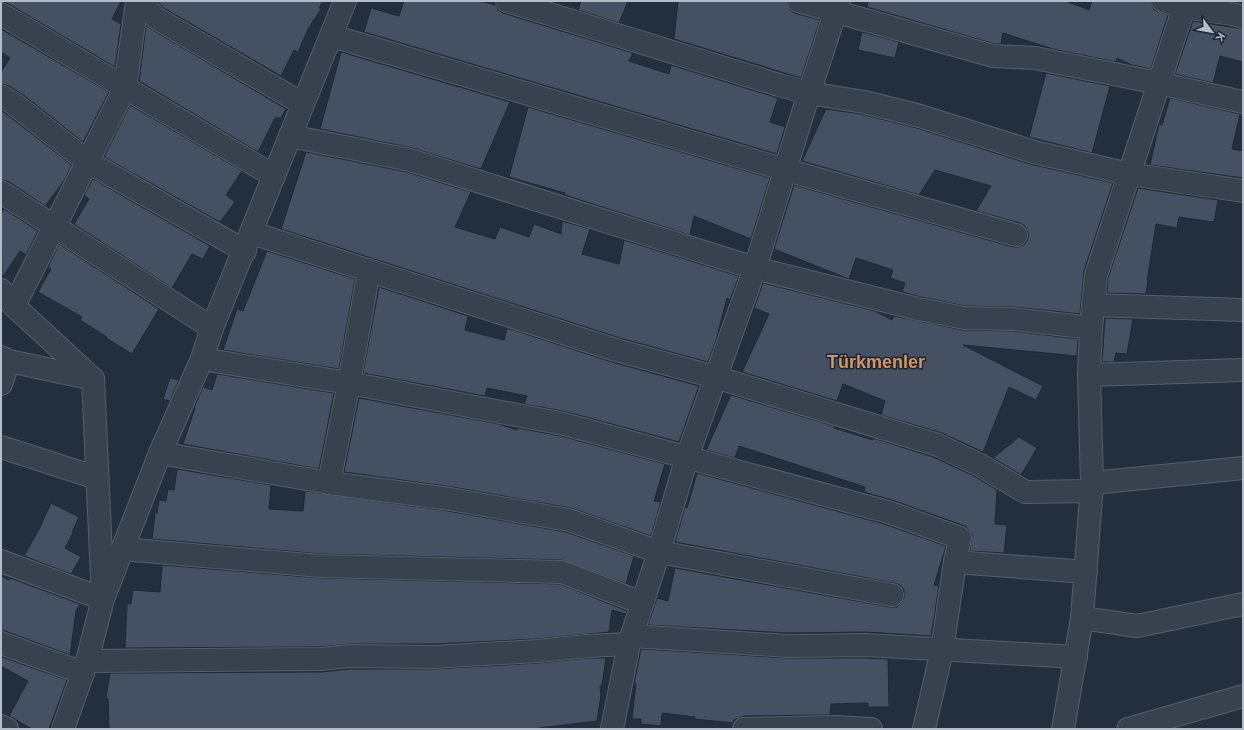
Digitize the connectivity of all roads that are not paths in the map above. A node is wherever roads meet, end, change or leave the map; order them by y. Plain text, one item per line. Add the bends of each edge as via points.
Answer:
1 (137, 1) edge
2 (140, 1) edge
3 (344, 1) edge
4 (508, 1) edge
5 (798, 1) edge
6 (1163, 1) edge
7 (1185, 4) edge
8 (837, 7) edge
9 (1, 14) edge
10 (1243, 17) edge
11 (332, 36) junction
12 (1158, 83) junction
13 (125, 88) junction
14 (809, 93) junction
15 (1, 96) edge
16 (1243, 102) edge
17 (303, 104) junction
18 (290, 136) junction
19 (88, 162) junction
20 (786, 170) junction
21 (1129, 174) junction
22 (274, 176) junction
23 (1243, 191) edge
24 (1, 192) edge
25 (54, 227) junction
26 (1016, 235) dead end
27 (248, 242) junction
28 (755, 268) junction
29 (369, 270) junction
30 (8, 298) edge
31 (1093, 305) junction
32 (1243, 310) edge
33 (212, 328) junction
34 (1091, 328) junction
35 (5, 359) edge
36 (202, 359) junction
37 (1243, 370) edge
38 (1089, 375) junction
39 (715, 377) junction
40 (93, 379) junction
41 (349, 383) junction
42 (1, 384) edge
43 (1, 447) edge
44 (160, 453) junction
45 (687, 457) junction
46 (1243, 468) edge
47 (97, 478) junction
48 (329, 483) junction
49 (1092, 487) junction
50 (122, 549) junction
51 (659, 552) junction
52 (1, 561) edge
53 (955, 562) junction
54 (1086, 572) junction
55 (892, 595) dead end
56 (103, 599) junction
57 (642, 603) junction
58 (1243, 604) edge
59 (1082, 618) junction
60 (630, 640) junction
61 (1, 644) edge
62 (942, 650) junction
63 (1076, 657) junction
64 (85, 667) junction
65 (1243, 696) edge
66 (1, 726) edge
67 (8, 729) edge
68 (63, 729) edge
69 (612, 729) edge
70 (744, 729) edge
71 (871, 729) edge
72 (924, 729) edge
73 (1063, 729) edge
74 (1128, 729) edge

1 - 13 street
2 - 17 street via 156,18
3 - 11 street
4 - 14 street
5 - 8 street
6 - 7 street
7 - 10 street
7 - 12 street
8 - 12 street via 993,56 1035,58
8 - 14 street
9 - 13 street
11 - 17 street
11 - 20 street
12 - 16 street
12 - 21 street
13 - 19 street
13 - 22 street
14 - 20 street
14 - 21 street via 864,102 920,116 1034,152
15 - 19 street
17 - 18 street
18 - 22 street
18 - 28 street via 410,160
19 - 25 street
19 - 27 street
20 - 26 street
20 - 28 street
21 - 23 street
21 - 31 street via 1096,275
22 - 27 street
24 - 25 street
25 - 30 street
25 - 33 street
27 - 29 street
27 - 33 street
28 - 34 street via 918,309 965,318 1014,319
28 - 39 street
29 - 39 street via 616,350
29 - 41 street
30 - 40 street
31 - 32 street
31 - 34 street
33 - 36 street
34 - 38 street
35 - 40 street
35 - 42 street
36 - 41 street
36 - 44 street
37 - 38 street
38 - 49 street
39 - 45 street
39 - 49 street via 938,445 980,465 1025,492
40 - 47 street
41 - 45 street via 564,424
41 - 48 street
43 - 47 street
44 - 48 street
44 - 50 street
45 - 51 street
45 - 53 street via 888,512 960,538
46 - 49 street
47 - 56 street
48 - 51 street via 450,499 569,520
49 - 54 street
50 - 56 street
50 - 57 street via 321,566 562,572
51 - 55 street
51 - 57 street
52 - 56 street
53 - 54 street
53 - 62 street
54 - 59 street
56 - 64 street
57 - 60 street
58 - 59 street via 1137,626
59 - 63 street
60 - 62 street via 788,646 866,645
60 - 64 street via 538,651 433,657 349,656
60 - 69 street
61 - 64 street
62 - 63 street
62 - 72 street
63 - 73 street
64 - 68 street
65 - 74 street
66 - 67 street
70 - 71 street

